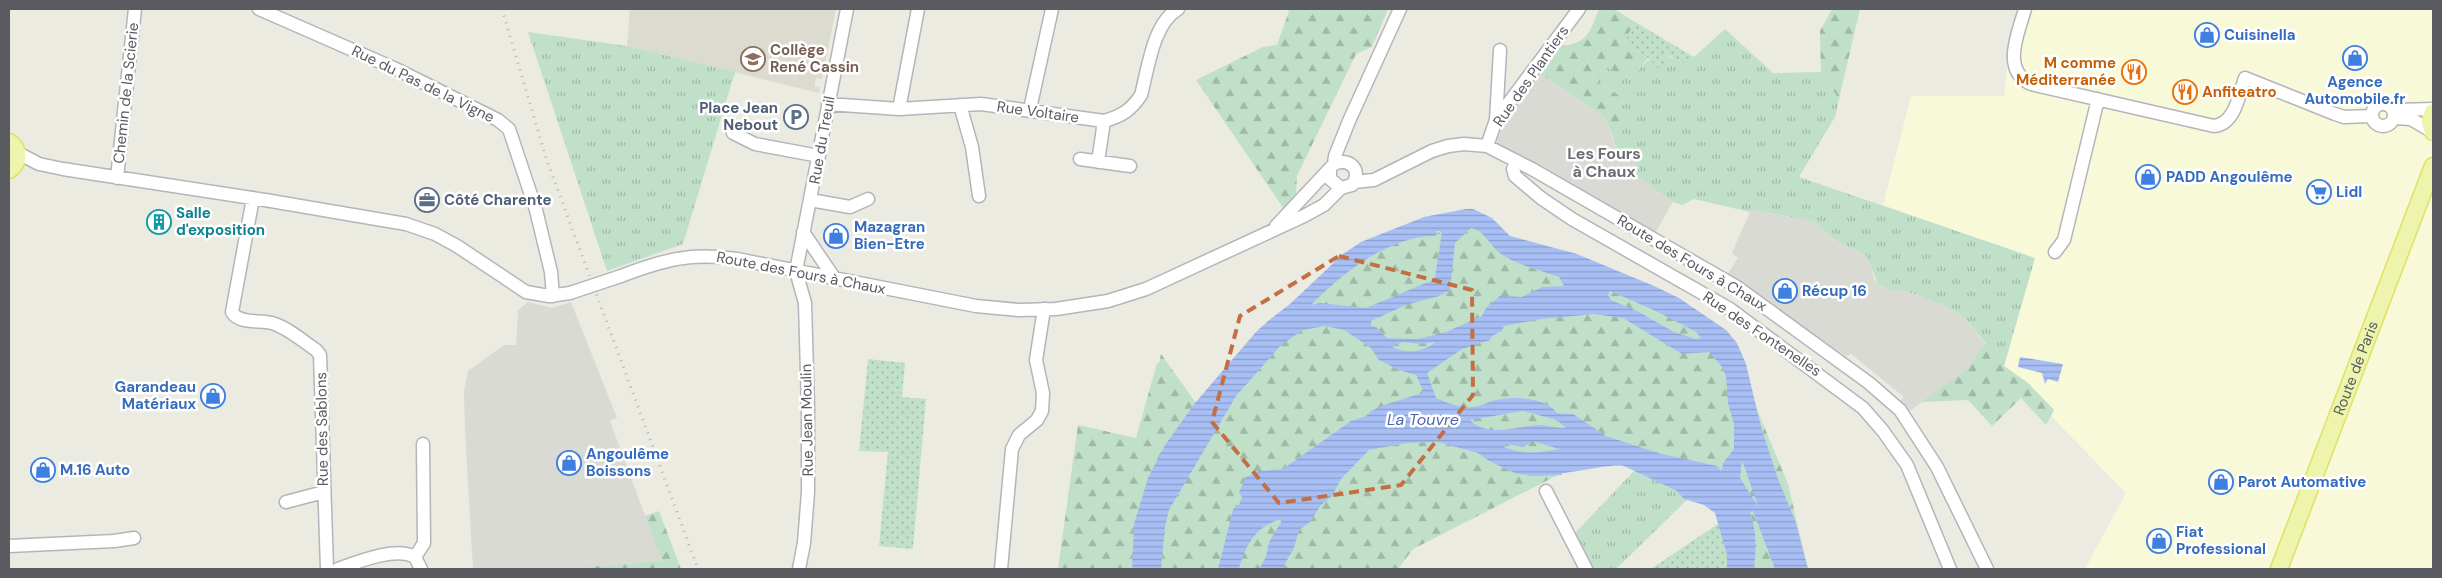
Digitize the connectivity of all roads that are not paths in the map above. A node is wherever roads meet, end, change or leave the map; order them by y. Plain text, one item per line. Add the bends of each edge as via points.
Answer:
1 (135, 9) edge
2 (259, 9) edge
3 (847, 9) edge
4 (918, 9) edge
5 (1052, 9) edge
6 (1178, 9) edge
7 (1400, 9) edge
8 (1578, 9) edge
9 (2025, 9) edge
10 (1500, 50) dead end
11 (2098, 99) junction
12 (828, 104) junction
13 (960, 105) junction
14 (899, 109) junction
15 (1030, 110) junction
16 (2433, 111) edge
17 (2394, 114) junction
18 (1496, 120) junction
19 (1104, 121) junction
20 (1349, 121) junction
21 (2433, 132) edge
22 (733, 133) dead end
23 (1487, 146) junction
24 (11, 152) edge
25 (819, 156) junction
26 (1080, 159) dead end
27 (1517, 161) junction
28 (1098, 162) junction
29 (1130, 166) dead end
30 (1332, 166) junction
31 (2433, 166) edge
32 (1352, 171) junction
33 (117, 178) junction
34 (1341, 188) junction
35 (979, 196) dead end
36 (2433, 196) edge
37 (253, 198) junction
38 (868, 199) dead end
39 (810, 200) junction
40 (1275, 228) junction
41 (803, 232) junction
42 (2055, 252) dead end
43 (796, 270) junction
44 (835, 279) junction
45 (553, 296) junction
46 (1044, 309) junction
47 (423, 444) dead end
48 (1546, 491) dead end
49 (324, 492) junction
50 (286, 502) dead end
51 (134, 538) dead end
52 (9, 546) edge
53 (415, 557) junction
54 (327, 569) edge
55 (338, 569) edge
56 (422, 569) edge
57 (799, 569) edge
58 (1001, 569) edge
59 (1586, 569) edge
60 (1950, 569) edge
61 (1987, 569) edge
62 (2279, 569) edge
63 (2289, 569) edge

1 - 33 street, Chemin de la Scierie
2 - 45 street, Rue du Pas de la Vigne via 396,69 498,120 509,129 536,210 551,272
3 - 12 street, Rue du Treuil
4 - 14 street
5 - 15 street
6 - 19 street via 1166,18 1159,29 1138,100 1127,112
7 - 20 street
8 - 18 street, Rue des Plantiers
9 - 11 street via 2014,51 2016,74 2031,84
10 - 18 street
11 - 17 street via 2207,125 2220,125 2230,117 2244,78 2257,77 2287,92 2368,116 2380,105 2388,105
11 - 42 street via 2064,240
12 - 14 street, Rue Voltaire
12 - 25 street, Rue du Treuil
13 - 14 street, Rue Voltaire
13 - 15 street, Rue Voltaire
13 - 35 street via 972,147
15 - 19 street, Rue Voltaire
16 - 17 street
16 - 21 main road via 2430,122
17 - 21 street via 2412,119
18 - 23 street, Rue des Plantiers
19 - 28 street
20 - 30 street
20 - 32 street
22 - 25 street via 755,144
23 - 27 street, Route des Fours à Chaux
23 - 32 street, Route des Fours à Chaux via 1448,146 1383,175
24 - 33 street, Route des Fours à Chaux via 39,164
25 - 39 street, Rue du Treuil
26 - 28 street
27 - 60 street, Rue des Fontenelles via 1515,176 1541,198 1730,309 1863,408 1907,465
27 - 61 street, Route des Fours à Chaux via 1737,287 1885,395 1926,447
28 - 29 street
30 - 32 street, Route des Fours à Chaux
30 - 34 street via 1330,179
30 - 40 street, Route des Fours à Chaux
31 - 62 main road, Route de Paris
32 - 34 street, Route des Fours à Chaux via 1350,187
33 - 37 street, Route des Fours à Chaux
34 - 40 street, Route des Fours à Chaux via 1317,209
36 - 63 main road, Route de Paris
37 - 45 street, Route des Fours à Chaux via 417,228 457,246 520,289
37 - 49 street, Rue des Sablons via 232,312 240,318 281,326 320,355
38 - 39 street via 850,207
39 - 41 street, Rue du Treuil
40 - 46 street, Route des Fours à Chaux via 1133,293 1089,304
41 - 43 street, Rue du Treuil
41 - 44 street
43 - 44 street, Route des Fours à Chaux
43 - 45 street, Route des Fours à Chaux, bridge via 699,255 669,259
43 - 57 street, Rue Jean Moulin via 805,303 808,409 808,492
44 - 46 street, Route des Fours à Chaux via 976,306
46 - 58 street via 1036,360 1043,403 1036,420 1019,435 1012,449
47 - 53 street via 424,543
48 - 59 street
49 - 50 street
49 - 54 street, Rue des Sablons
51 - 52 street
53 - 55 street via 406,553 371,557
53 - 56 street

